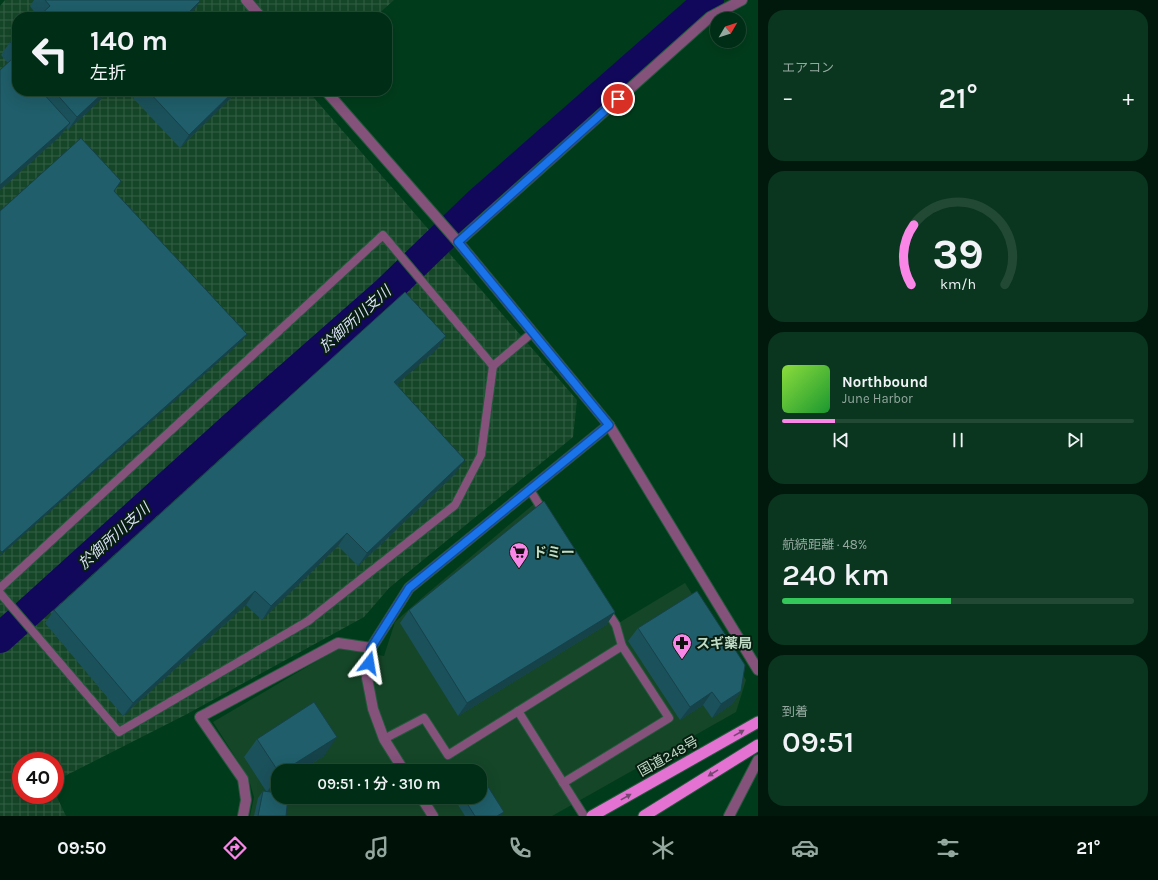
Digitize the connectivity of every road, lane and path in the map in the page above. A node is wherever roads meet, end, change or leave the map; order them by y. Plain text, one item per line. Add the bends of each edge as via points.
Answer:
1 (246, 0) edge
2 (742, 0) edge
3 (257, 12) edge
4 (330, 96) edge
5 (458, 242) junction
6 (533, 332) junction
7 (493, 366) junction
8 (609, 425) junction
9 (530, 490) junction
10 (550, 522) edge
11 (0, 588) edge
12 (0, 593) edge
13 (599, 599) edge
14 (622, 646) junction
15 (371, 648) junction
16 (755, 659) edge
17 (758, 670) edge
18 (518, 711) junction
19 (758, 722) edge
20 (384, 739) junction
21 (758, 745) edge
22 (758, 760) edge
23 (400, 764) edge
24 (563, 783) junction
25 (425, 804) edge
26 (243, 816) edge
27 (433, 816) edge
28 (584, 816) edge
29 (592, 816) edge
30 (644, 816) edge
31 (729, 816) edge

1 - 3 street
2 - 5 street via 710,17
4 - 5 street
5 - 6 street
6 - 7 lane
6 - 8 street
7 - 11 lane via 383,235
7 - 12 lane via 481,455 455,505 308,621 120,732
8 - 9 street
8 - 16 street
9 - 10 lane
9 - 15 street via 409,588
13 - 14 lane via 616,625
14 - 18 lane
14 - 24 lane via 669,718
15 - 20 street via 366,678 373,709
15 - 26 street via 338,643 200,717 244,779 246,800
16 - 17 street
18 - 20 lane via 448,755 424,718
18 - 24 lane
29 -> 19 highway, 国道248号
20 - 23 street
21 -> 30 highway
22 - 31 street
24 - 28 lane
25 - 27 street

